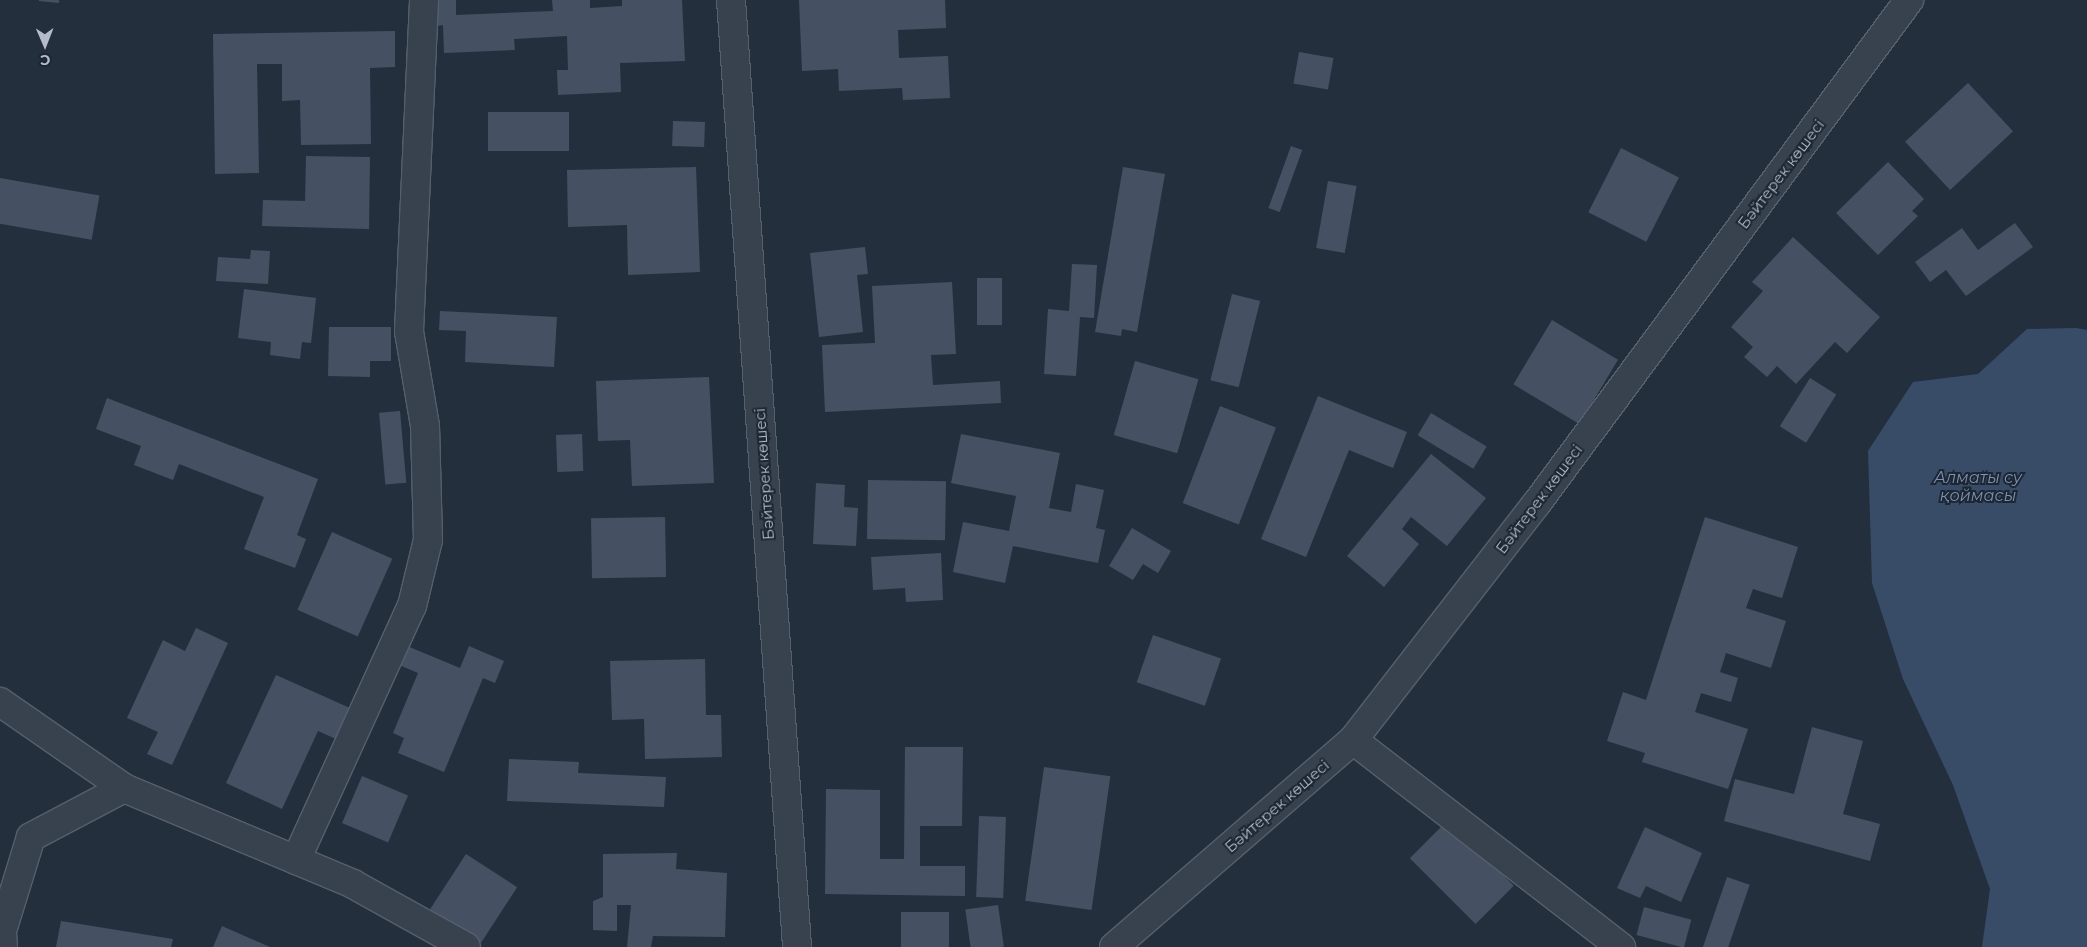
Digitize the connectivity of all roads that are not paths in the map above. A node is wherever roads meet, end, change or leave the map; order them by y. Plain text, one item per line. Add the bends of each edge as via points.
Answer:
1 (424, 0) edge
2 (731, 0) edge
3 (1908, 0) edge
4 (0, 702) edge
5 (1353, 740) junction
6 (124, 788) junction
7 (296, 860) junction
8 (3, 947) edge
9 (466, 947) edge
10 (797, 947) edge
11 (1114, 947) edge
12 (1621, 947) edge

1 - 7 street via 409,331 425,426 428,540 412,606
2 - 10 street, Бәйтерек көшесі
3 - 5 street, Бәйтерек көшесі via 1537,503
4 - 6 street
5 - 11 street, Бәйтерек көшесі
5 - 12 street
6 - 7 street
6 - 8 street via 31,837 2,931
7 - 9 street via 353,884

